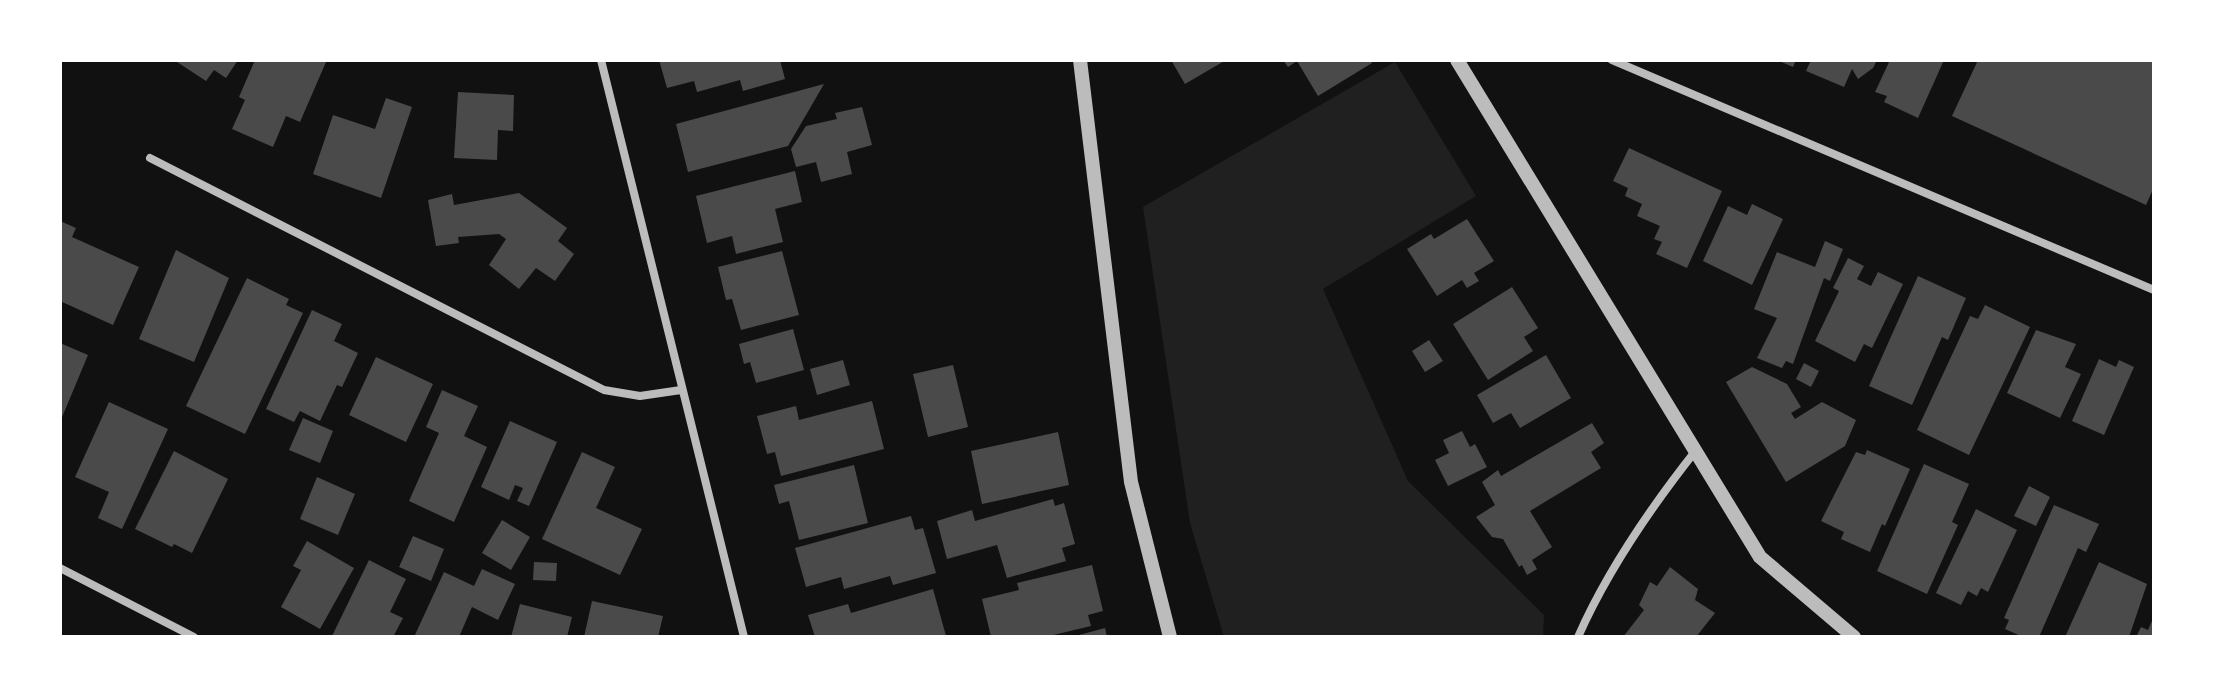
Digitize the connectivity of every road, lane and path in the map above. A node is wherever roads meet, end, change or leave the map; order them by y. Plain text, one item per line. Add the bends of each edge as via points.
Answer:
1 (601, 60) edge
2 (1080, 60) edge
3 (1457, 60) edge
4 (1612, 60) edge
5 (150, 158) dead end
6 (2154, 290) edge
7 (681, 390) junction
8 (1697, 449) junction
9 (60, 568) edge
10 (194, 637) edge
11 (744, 637) edge
12 (1170, 637) edge
13 (1578, 637) edge
14 (1854, 637) edge

1 - 7 street
2 - 12 street via 1131,482
3 - 8 street
4 - 6 street
5 - 7 street via 604,390 640,396
7 - 11 street
8 - 13 street via 1659,497 1593,602
8 - 14 street via 1760,557
9 - 10 street

